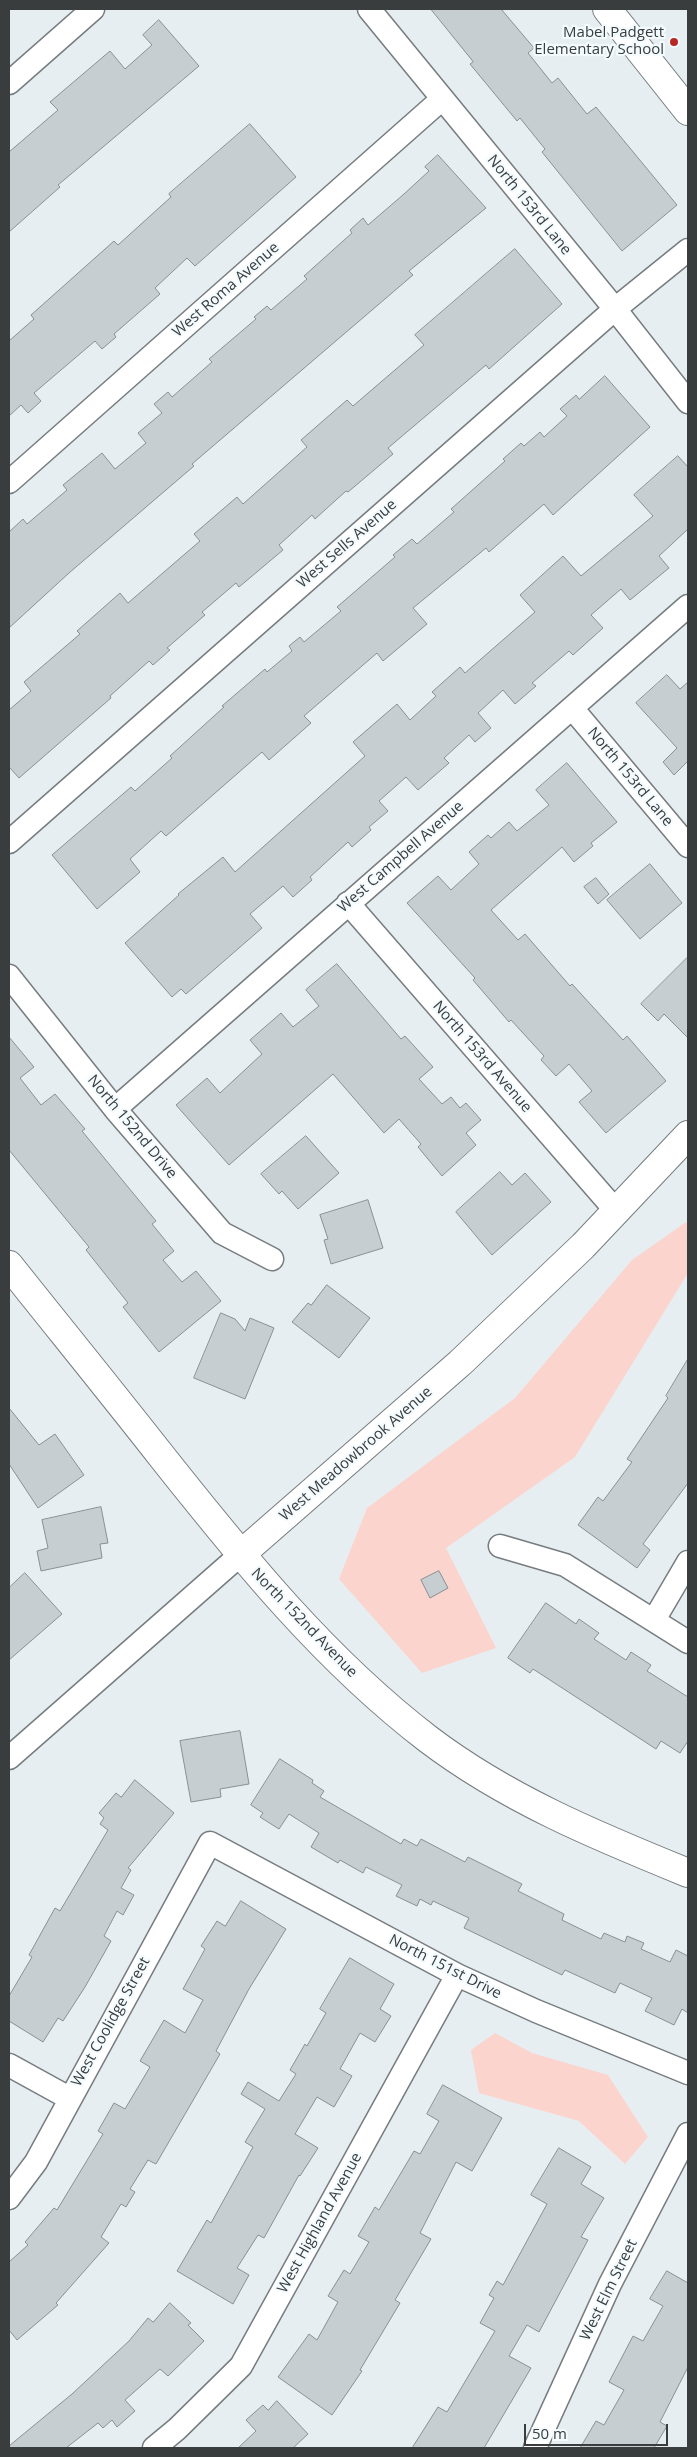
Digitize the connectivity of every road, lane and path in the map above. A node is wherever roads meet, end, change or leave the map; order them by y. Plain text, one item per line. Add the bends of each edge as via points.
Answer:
1 (369, 9) edge
2 (607, 9) edge
3 (89, 10) edge
4 (9, 83) edge
5 (442, 99) junction
6 (688, 111) edge
7 (688, 250) edge
8 (615, 309) junction
9 (688, 402) edge
10 (9, 482) edge
11 (688, 606) edge
12 (572, 708) junction
13 (9, 842) edge
14 (688, 846) edge
15 (348, 903) junction
16 (9, 976) edge
17 (114, 1109) junction
18 (688, 1135) edge
19 (617, 1212) junction
20 (272, 1259) dead end
21 (9, 1265) edge
22 (500, 1546) dead end
23 (240, 1556) junction
24 (688, 1562) edge
25 (654, 1620) junction
26 (688, 1642) edge
27 (9, 1758) edge
28 (210, 1843) joint
29 (688, 1873) edge
30 (457, 1975) junction
31 (9, 2065) edge
32 (688, 2074) edge
33 (69, 2098) junction
34 (688, 2134) edge
35 (9, 2198) edge
36 (154, 2448) edge
37 (535, 2448) edge

1 - 5 street, North 153rd Lane
2 - 6 street
3 - 4 street
5 - 8 street, North 153rd Lane
5 - 10 street, West Roma Avenue
7 - 8 street, West Sells Avenue
8 - 9 street, North 153rd Lane
8 - 13 street, West Sells Avenue
11 - 12 street, West Campbell Avenue
12 - 14 street, North 153rd Lane
12 - 15 street, West Campbell Avenue
15 - 17 street, West Campbell Avenue
15 - 19 street, North 153rd Avenue
16 - 17 street, North 152nd Drive
17 - 20 street, North 152nd Drive via 222,1233
18 - 19 street, West Meadowbrook Avenue
19 - 23 street, West Meadowbrook Avenue via 460,1363
21 - 23 street, North 152nd Avenue
22 - 25 street via 565,1565
23 - 27 street, West Meadowbrook Avenue
23 - 29 street, North 152nd Avenue via 318,1640 428,1740 562,1821
24 - 25 street
25 - 26 street
28 - 30 street, North 151st Drive
28 - 33 street, West Coolidge Street
30 - 32 street, North 151st Drive
30 - 36 street, West Highland Avenue via 241,2366
31 - 33 street
33 - 35 street, West Coolidge Street via 36,2162
34 - 37 street, West Elm Street via 610,2284

